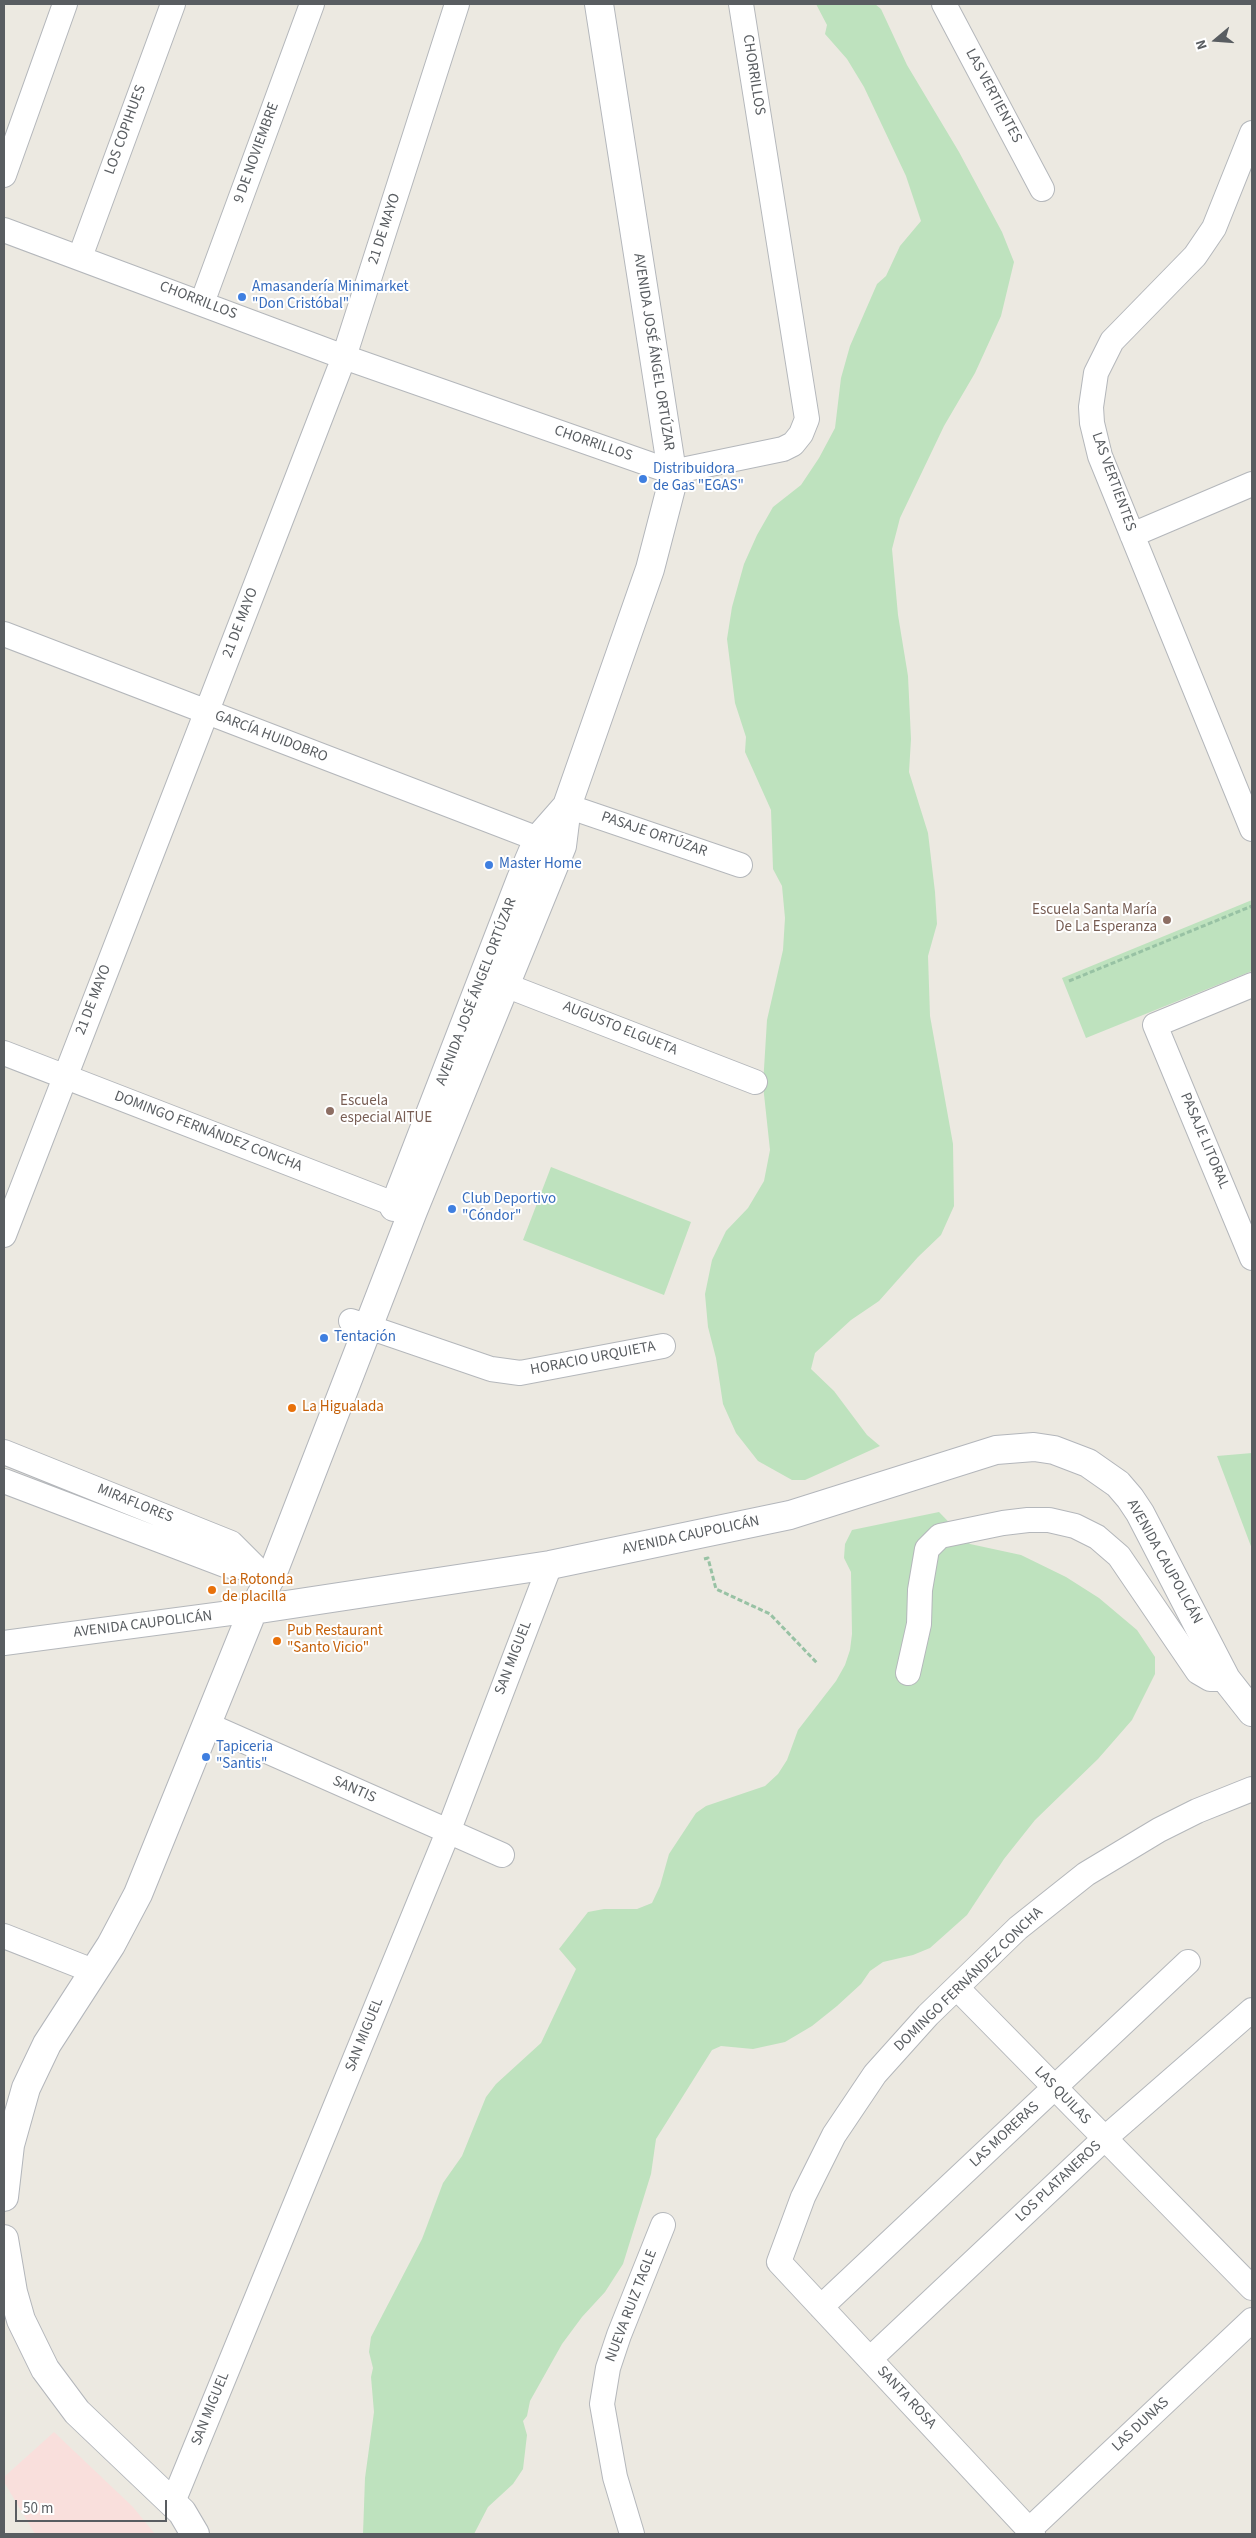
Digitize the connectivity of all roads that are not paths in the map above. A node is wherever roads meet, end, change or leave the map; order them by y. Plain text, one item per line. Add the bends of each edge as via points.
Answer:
1 (64, 4) edge
2 (173, 4) edge
3 (312, 4) edge
4 (457, 4) edge
5 (599, 4) edge
6 (741, 4) edge
7 (944, 4) edge
8 (1252, 133) edge
9 (4, 175) edge
10 (1243, 181) edge
11 (1042, 189) dead end
12 (4, 230) edge
13 (80, 257) junction
14 (202, 303) junction
15 (344, 357) junction
16 (672, 472) junction
17 (1252, 484) edge
18 (1132, 535) junction
19 (4, 634) edge
20 (207, 712) junction
21 (567, 806) junction
22 (1252, 829) edge
23 (538, 839) junction
24 (740, 865) dead end
25 (495, 980) junction
26 (1252, 985) edge
27 (4, 1053) edge
28 (64, 1076) junction
29 (755, 1082) dead end
30 (404, 1208) junction
31 (4, 1235) edge
32 (1252, 1258) edge
33 (360, 1324) junction
34 (663, 1346) dead end
35 (4, 1452) edge
36 (4, 1481) edge
37 (550, 1564) junction
38 (264, 1572) junction
39 (253, 1610) junction
40 (4, 1643) edge
41 (908, 1673) dead end
42 (1239, 1696) edge
43 (208, 1725) junction
44 (1252, 1726) edge
45 (1252, 1789) edge
46 (448, 1832) junction
47 (502, 1854) dead end
48 (4, 1936) edge
49 (1188, 1962) dead end
50 (93, 1972) junction
51 (958, 1989) junction
52 (1252, 2010) edge
53 (1056, 2088) junction
54 (1104, 2140) junction
55 (4, 2197) edge
56 (663, 2225) dead end
57 (4, 2239) edge
58 (779, 2262) joint
59 (1252, 2288) edge
60 (821, 2307) junction
61 (1252, 2320) edge
62 (870, 2359) junction
63 (173, 2502) junction
64 (1031, 2532) edge
65 (195, 2534) edge
66 (632, 2534) edge

1 - 9 street
2 - 13 street, LOS COPIHUES
3 - 14 street, 9 DE NOVIEMBRE
4 - 15 street, 21 DE MAYO
5 - 16 main road, AVENIDA JOSÉ ÁNGEL ORTÚZAR
6 - 16 street, CHORRILLOS via 807,419 801,434 793,444 783,449
7 - 11 street, LAS VERTIENTES
8 - 10 street, LAS VERTIENTES
10 - 18 street, LAS VERTIENTES via 1205,243 1112,341 1096,374 1091,406 1095,440
12 - 13 street, CHORRILLOS
13 - 14 street, CHORRILLOS
14 - 15 street, CHORRILLOS
15 - 16 street, CHORRILLOS
15 - 20 street, 21 DE MAYO
16 - 21 main road, AVENIDA JOSÉ ÁNGEL ORTÚZAR via 671,488 650,569
17 - 18 street
18 - 22 street, LAS VERTIENTES
19 - 20 street, GARCÍA HUIDOBRO
20 - 23 street, GARCÍA HUIDOBRO
20 - 28 street, 21 DE MAYO
21 - 23 main road, AVENIDA JOSÉ ÁNGEL ORTÚZAR
21 - 24 street, PASAJE ORTÚZAR
21 - 25 main road, AVENIDA JOSÉ ÁNGEL ORTÚZAR via 562,846
23 - 25 main road, AVENIDA JOSÉ ÁNGEL ORTÚZAR
25 - 29 street, AUGUSTO ELGUETA
25 - 30 main road, AVENIDA JOSÉ ÁNGEL ORTÚZAR
26 - 32 street, PASAJE LITORAL via 1155,1025
27 - 28 street, DOMINGO FERNÁNDEZ CONCHA
28 - 30 street, DOMINGO FERNÁNDEZ CONCHA
28 - 31 street, 21 DE MAYO
30 - 33 main road, AVENIDA JOSÉ ÁNGEL ORTÚZAR
33 - 34 street, HORACIO URQUIETA via 491,1369 520,1373
33 - 38 main road, AVENIDA JOSÉ ÁNGEL ORTÚZAR
35 - 38 street, MIRAFLORES via 231,1542
36 - 38 street, MIRAFLORES via 225,1565
37 - 39 main road, AVENIDA CAUPOLICÁN
37 - 42 main road, AVENIDA CAUPOLICÁN via 790,1515 996,1450 1034,1447 1072,1456 1118,1484 1140,1513
37 - 46 street, SAN MIGUEL
38 - 39 main road, AVENIDA JOSÉ ÁNGEL ORTÚZAR
39 - 40 street, AVENIDA CAUPOLICÁN
39 - 43 main road, AVENIDA JOSÉ ÁNGEL ORTÚZAR
41 - 42 street via 919,1624 920,1590 927,1548 940,1536 1020,1521 1049,1520 1075,1526 1097,1537 1119,1556 1198,1672
42 - 44 street
43 - 46 street, SANTIS
43 - 50 main road, AVENIDA JOSÉ ÁNGEL ORTÚZAR via 138,1894 111,1946
45 - 51 street, DOMINGO FERNÁNDEZ CONCHA via 1159,1830 1086,1874 1018,1928
46 - 47 street, SANTIS
46 - 63 street, SAN MIGUEL
48 - 50 street
49 - 53 street, LAS MORERAS
50 - 55 main road, AVENIDA JOSÉ ÁNGEL ORTÚZAR via 47,2044 26,2088 10,2144
51 - 53 street, LAS QUILAS
51 - 58 street, DOMINGO FERNÁNDEZ CONCHA via 901,2044 848,2113 817,2166
52 - 54 street, LOS PLATANEROS
53 - 54 street, LAS QUILAS
53 - 60 street, LAS MORERAS
54 - 59 street, LAS QUILAS
54 - 62 street, LOS PLATANEROS
56 - 66 street, NUEVA RUIZ TAGLE via 613,2351 602,2404 615,2477
57 - 63 main road via 6,2263 18,2310 45,2369 77,2412
58 - 60 street, SANTA ROSA
60 - 62 street, SANTA ROSA
61 - 64 street, LAS DUNAS
62 - 64 street, SANTA ROSA
63 - 65 main road

